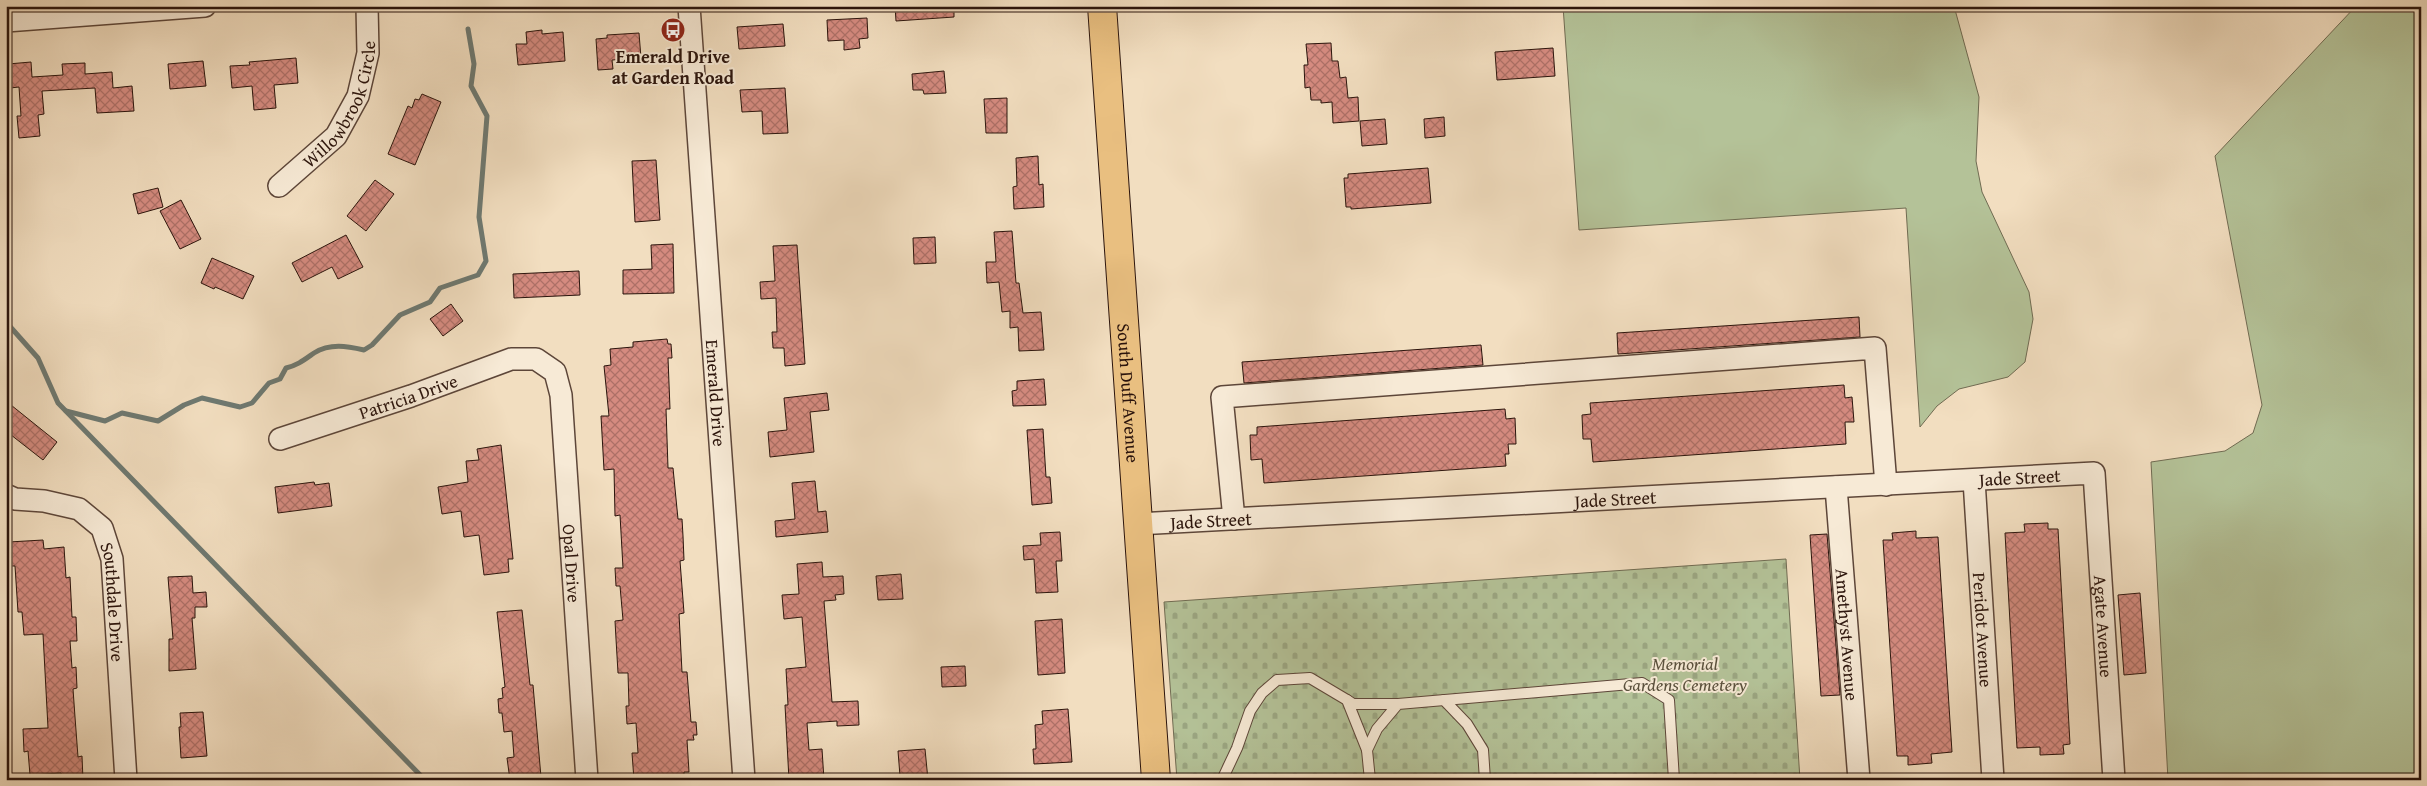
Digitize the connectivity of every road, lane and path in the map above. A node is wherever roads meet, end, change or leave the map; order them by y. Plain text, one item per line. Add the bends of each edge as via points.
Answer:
1 (205, 6) edge
2 (367, 6) edge
3 (689, 6) edge
4 (1102, 6) edge
5 (6, 21) edge
6 (279, 186) dead end
7 (536, 359) joint
8 (280, 439) dead end
9 (2094, 474) joint
10 (1974, 480) junction
11 (1886, 484) junction
12 (1836, 487) junction
13 (6, 495) edge
14 (1234, 519) junction
15 (1137, 524) junction
16 (1347, 700) junction
17 (1444, 700) junction
18 (1398, 704) junction
19 (1368, 750) junction
20 (126, 780) edge
21 (587, 780) edge
22 (744, 780) edge
23 (1156, 780) edge
24 (1222, 780) edge
25 (1370, 780) edge
26 (1485, 780) edge
27 (1674, 780) edge
28 (1860, 780) edge
29 (1994, 780) edge
30 (2114, 780) edge

1 - 5 street
2 - 6 street, Willowbrook Circle via 368,53 358,96 336,136
3 - 22 street, Emerald Drive
4 - 15 main road, South Duff Avenue
7 - 8 street, Patricia Drive via 511,359
7 - 21 street, Opal Drive via 555,372 561,395
9 - 10 street, Jade Street
9 - 30 street, Agate Avenue
10 - 11 street, Jade Street
10 - 29 street, Peridot Avenue
11 - 12 street, Jade Street
11 - 14 street via 1874,348 1222,397
12 - 14 street, Jade Street
12 - 28 street, Amethyst Avenue
13 - 20 street, Southdale Drive via 15,500 79,509 102,528 112,559
14 - 15 street, Jade Street
15 - 23 main road, South Duff Avenue
16 - 18 lane via 1353,704
16 - 19 lane
16 - 24 lane via 1310,678 1277,680 1262,692 1250,711
17 - 18 lane
17 - 26 lane via 1467,724 1483,750
17 - 27 lane via 1642,683 1669,700
18 - 19 lane via 1377,729
19 - 25 lane

